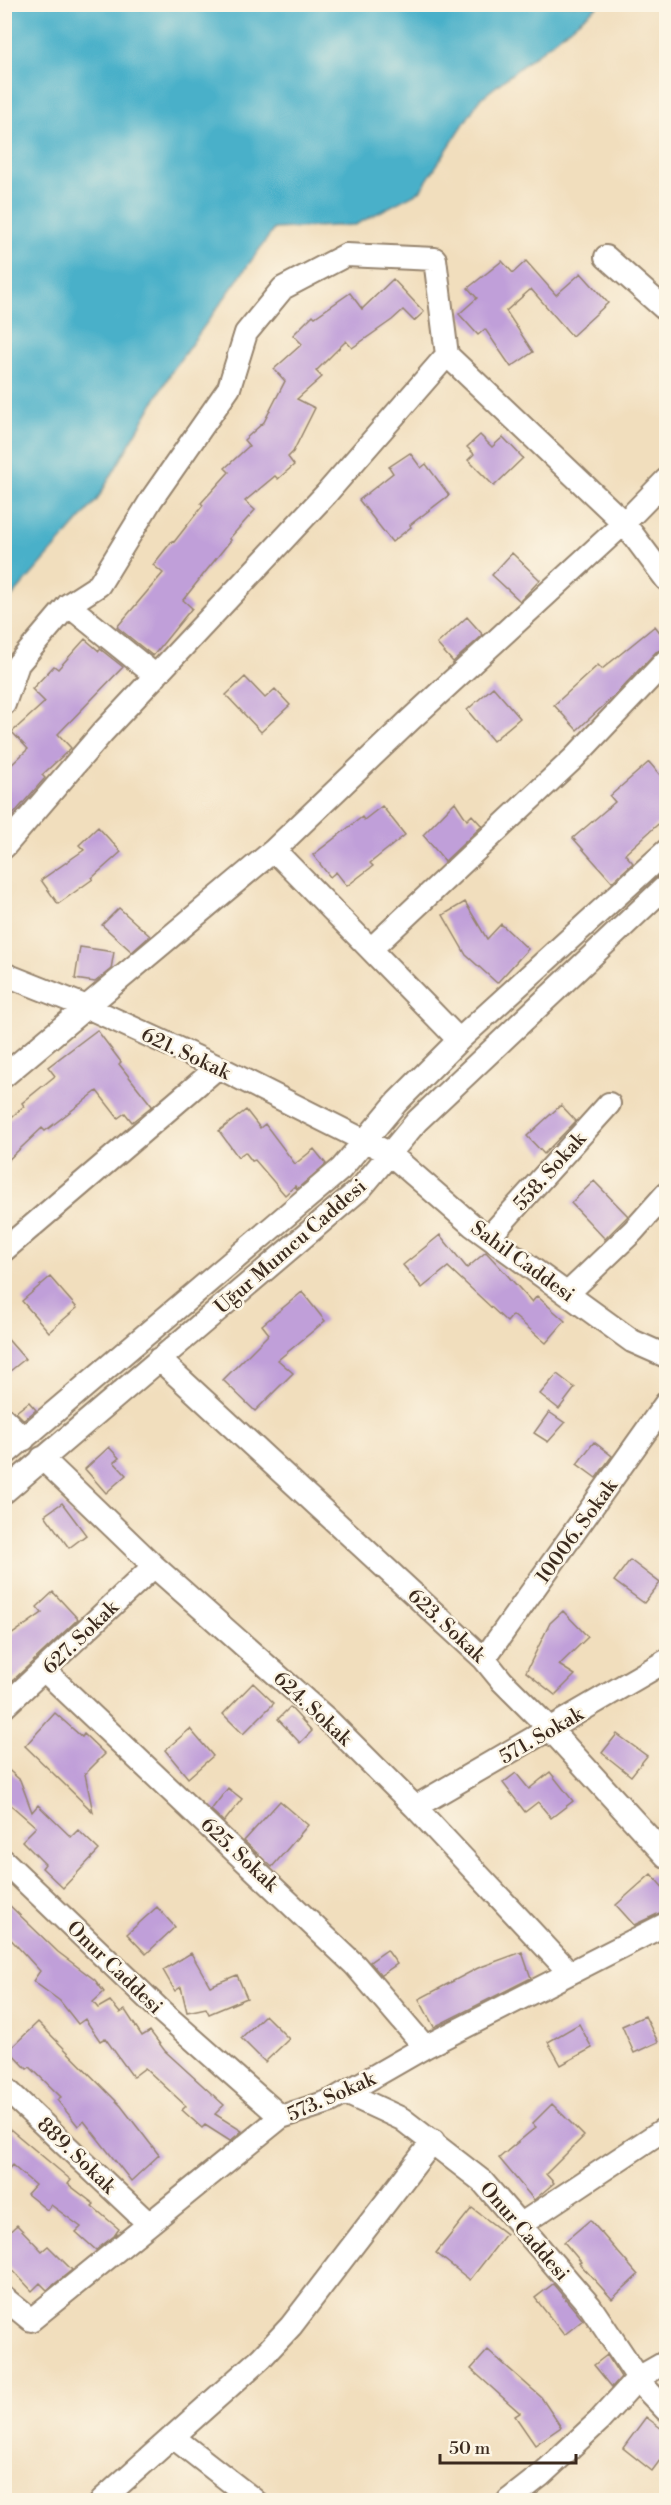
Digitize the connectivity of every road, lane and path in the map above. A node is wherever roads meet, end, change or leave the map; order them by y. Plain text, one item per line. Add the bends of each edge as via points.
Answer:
1 (606, 257) dead end
2 (666, 310) edge
3 (447, 355) junction
4 (666, 480) edge
5 (624, 523) junction
6 (666, 579) edge
7 (68, 605) junction
8 (666, 662) edge
9 (156, 676) junction
10 (4, 704) edge
11 (4, 847) edge
12 (274, 850) junction
13 (666, 851) edge
14 (666, 886) edge
15 (371, 949) junction
16 (4, 974) edge
17 (87, 1007) junction
18 (459, 1040) junction
19 (218, 1067) junction
20 (4, 1076) edge
21 (609, 1104) dead end
22 (363, 1141) junction
23 (389, 1154) junction
24 (666, 1194) edge
25 (489, 1237) junction
26 (4, 1251) edge
27 (568, 1293) junction
28 (666, 1356) edge
29 (159, 1359) junction
30 (666, 1403) edge
31 (4, 1419) edge
32 (24, 1439) junction
33 (4, 1455) edge
34 (42, 1458) junction
35 (4, 1492) edge
36 (154, 1566) junction
37 (484, 1659) junction
38 (666, 1661) edge
39 (45, 1671) junction
40 (4, 1707) edge
41 (550, 1730) junction
42 (415, 1807) junction
43 (666, 1856) edge
44 (4, 1861) edge
45 (666, 1924) edge
46 (570, 1973) junction
47 (425, 2047) junction
48 (4, 2087) edge
49 (346, 2093) junction
50 (281, 2117) junction
51 (666, 2128) edge
52 (433, 2141) junction
53 (149, 2224) junction
54 (520, 2224) junction
55 (4, 2298) edge
56 (666, 2362) edge
57 (638, 2378) junction
58 (666, 2410) edge
59 (173, 2437) junction
60 (102, 2500) edge
61 (254, 2500) edge
62 (509, 2500) edge

1 - 2 street
3 - 5 street
3 - 7 street via 435,259 346,255 283,288 246,333 229,388 151,500 99,585
3 - 9 street via 326,494
4 - 5 street
5 - 6 street
5 - 12 street
7 - 9 street
7 - 10 street via 18,664
8 - 15 street via 574,758
9 - 11 street
12 - 15 street
12 - 17 street
13 - 18 street, Uğur Mumcu Caddesi
14 - 23 street, Uğur Mumcu Caddesi via 417,1121
15 - 18 street
16 - 17 street, 621. Sokak
17 - 19 street, 621. Sokak
17 - 20 street
18 - 22 street, Uğur Mumcu Caddesi
19 - 22 street, 621. Sokak
19 - 26 street
21 - 25 street, 558. Sokak
22 - 23 street, 621. Sokak
22 - 32 street, Uğur Mumcu Caddesi via 341,1169
23 - 25 street, Sahil Caddesi
23 - 29 street, Uğur Mumcu Caddesi via 361,1188
24 - 27 street
25 - 27 street, Sahil Caddesi
27 - 28 street, Sahil Caddesi via 632,1341
29 - 34 street, Uğur Mumcu Caddesi
29 - 37 street, 623. Sokak
30 - 37 street, 10006. Sokak
31 - 32 street
32 - 33 street, Uğur Mumcu Caddesi
34 - 35 street, Uğur Mumcu Caddesi
34 - 36 street, 624. Sokak
36 - 39 street, 627. Sokak
36 - 42 street, 624. Sokak via 329,1720
37 - 41 street, 623. Sokak
38 - 41 street, 571. Sokak
39 - 40 street, 627. Sokak
39 - 47 street, 625. Sokak via 355,1965
41 - 42 street, 571. Sokak
41 - 43 street, 623. Sokak
42 - 46 street, 624. Sokak
44 - 50 street, Onur Caddesi via 161,2011
45 - 46 street, 573. Sokak
46 - 47 street, 573. Sokak
47 - 49 street, 573. Sokak
48 - 53 street, 889. Sokak
49 - 50 street, 573. Sokak
49 - 52 street, Onur Caddesi via 402,2119
50 - 53 street, 573. Sokak
51 - 54 street
52 - 54 street, Onur Caddesi via 483,2181
52 - 59 street via 291,2326
53 - 55 street, 573. Sokak via 30,2320
54 - 57 street, Onur Caddesi via 590,2306
56 - 57 street
57 - 58 street, Onur Caddesi
57 - 62 street via 599,2421
59 - 60 street
59 - 61 street

